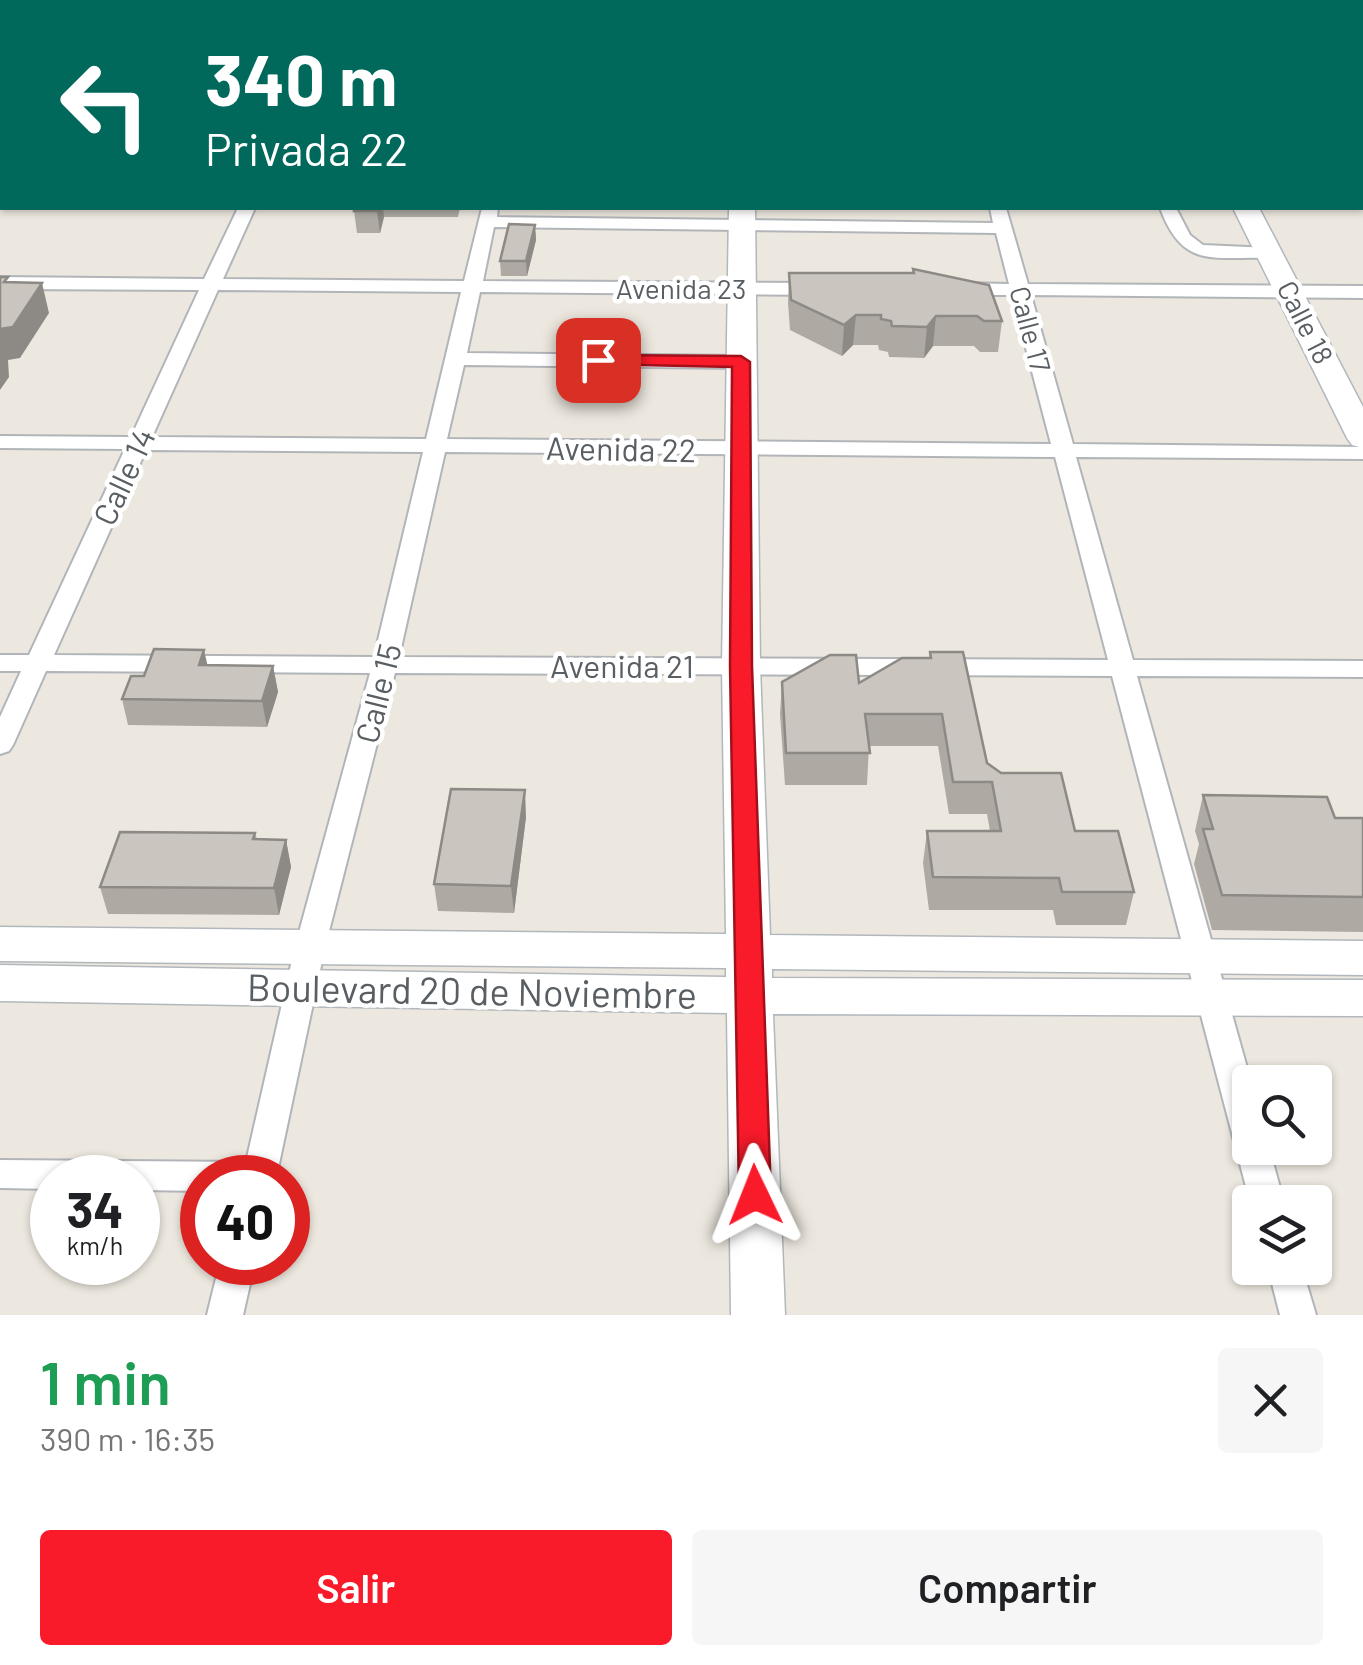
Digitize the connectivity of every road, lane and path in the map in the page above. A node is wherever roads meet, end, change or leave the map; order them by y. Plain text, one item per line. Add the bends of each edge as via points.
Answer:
1 (245, 210) edge
2 (998, 210) edge
3 (1169, 210) edge
4 (1247, 210) edge
5 (488, 215) edge
6 (742, 217) edge
7 (1003, 228) junction
8 (1270, 253) junction
9 (0, 282) edge
10 (211, 284) junction
11 (472, 286) junction
12 (742, 288) junction
13 (842, 289) edge
14 (941, 289) edge
15 (1020, 290) junction
16 (1291, 292) junction
17 (1363, 292) edge
18 (455, 359) junction
19 (741, 362) junction
20 (1363, 438) edge
21 (0, 442) edge
22 (138, 443) junction
23 (436, 445) junction
24 (742, 450) junction
25 (1064, 452) junction
26 (1363, 452) edge
27 (0, 662) edge
28 (38, 662) junction
29 (386, 664) junction
30 (741, 666) junction
31 (1122, 668) junction
32 (1363, 668) edge
33 (0, 746) edge
34 (0, 944) edge
35 (1363, 958) edge
36 (306, 966) junction
37 (749, 974) junction
38 (1206, 977) junction
39 (0, 983) edge
40 (1363, 998) edge
41 (1232, 1072) edge
42 (264, 1155) edge
43 (0, 1174) edge
44 (180, 1176) edge
45 (232, 1285) edge
46 (1290, 1285) edge
47 (225, 1315) edge
48 (758, 1315) edge
49 (1298, 1315) edge

1 - 10 street, Calle 14
2 - 7 street, Calle 17
3 - 8 street via 1182,238 1198,250
4 - 8 street, Calle 18
5 - 6 street
5 - 11 street, Calle 15
6 - 7 street
6 - 12 street
7 - 15 street, Calle 17
8 - 16 street, Calle 18
9 - 10 street, Avenida 23
10 - 11 street, Avenida 23
10 - 22 street, Calle 14
11 - 12 street, Avenida 23
11 - 18 street, Calle 15
12 - 13 street, Avenida 23
12 - 19 street
14 - 15 street
15 - 16 street
15 - 25 street, Calle 17
16 - 17 street
16 - 20 street, Calle 18
18 - 19 street
18 - 23 street, Calle 15
19 - 24 street
21 - 22 street, Avenida 22
22 - 23 street, Avenida 22
22 - 28 street, Calle 14
23 - 24 street, Avenida 22
23 - 29 street, Calle 15
24 - 25 street, Avenida 22
24 - 30 street
25 - 26 street, Avenida 22
25 - 31 street, Calle 17
27 - 28 street, Avenida 21
28 - 29 street, Avenida 21
28 - 33 street, Calle 14
29 - 30 street, Avenida 21
29 - 36 street, Calle 15
30 - 31 street, Avenida 21
30 - 37 street
31 - 32 street, Avenida 21
31 - 38 street, Calle 17
34 - 36 street, Boulevard 20 de Noviembre
35 - 38 street, Boulevard 20 de Noviembre
36 - 37 street, Boulevard 20 de Noviembre
36 - 39 street, Boulevard 20 de Noviembre
36 - 42 street, Calle 15
37 - 38 street, Boulevard 20 de Noviembre
37 - 48 street
38 - 40 street, Boulevard 20 de Noviembre
38 - 41 street, Calle 17
43 - 44 street
45 - 47 street
46 - 49 street

